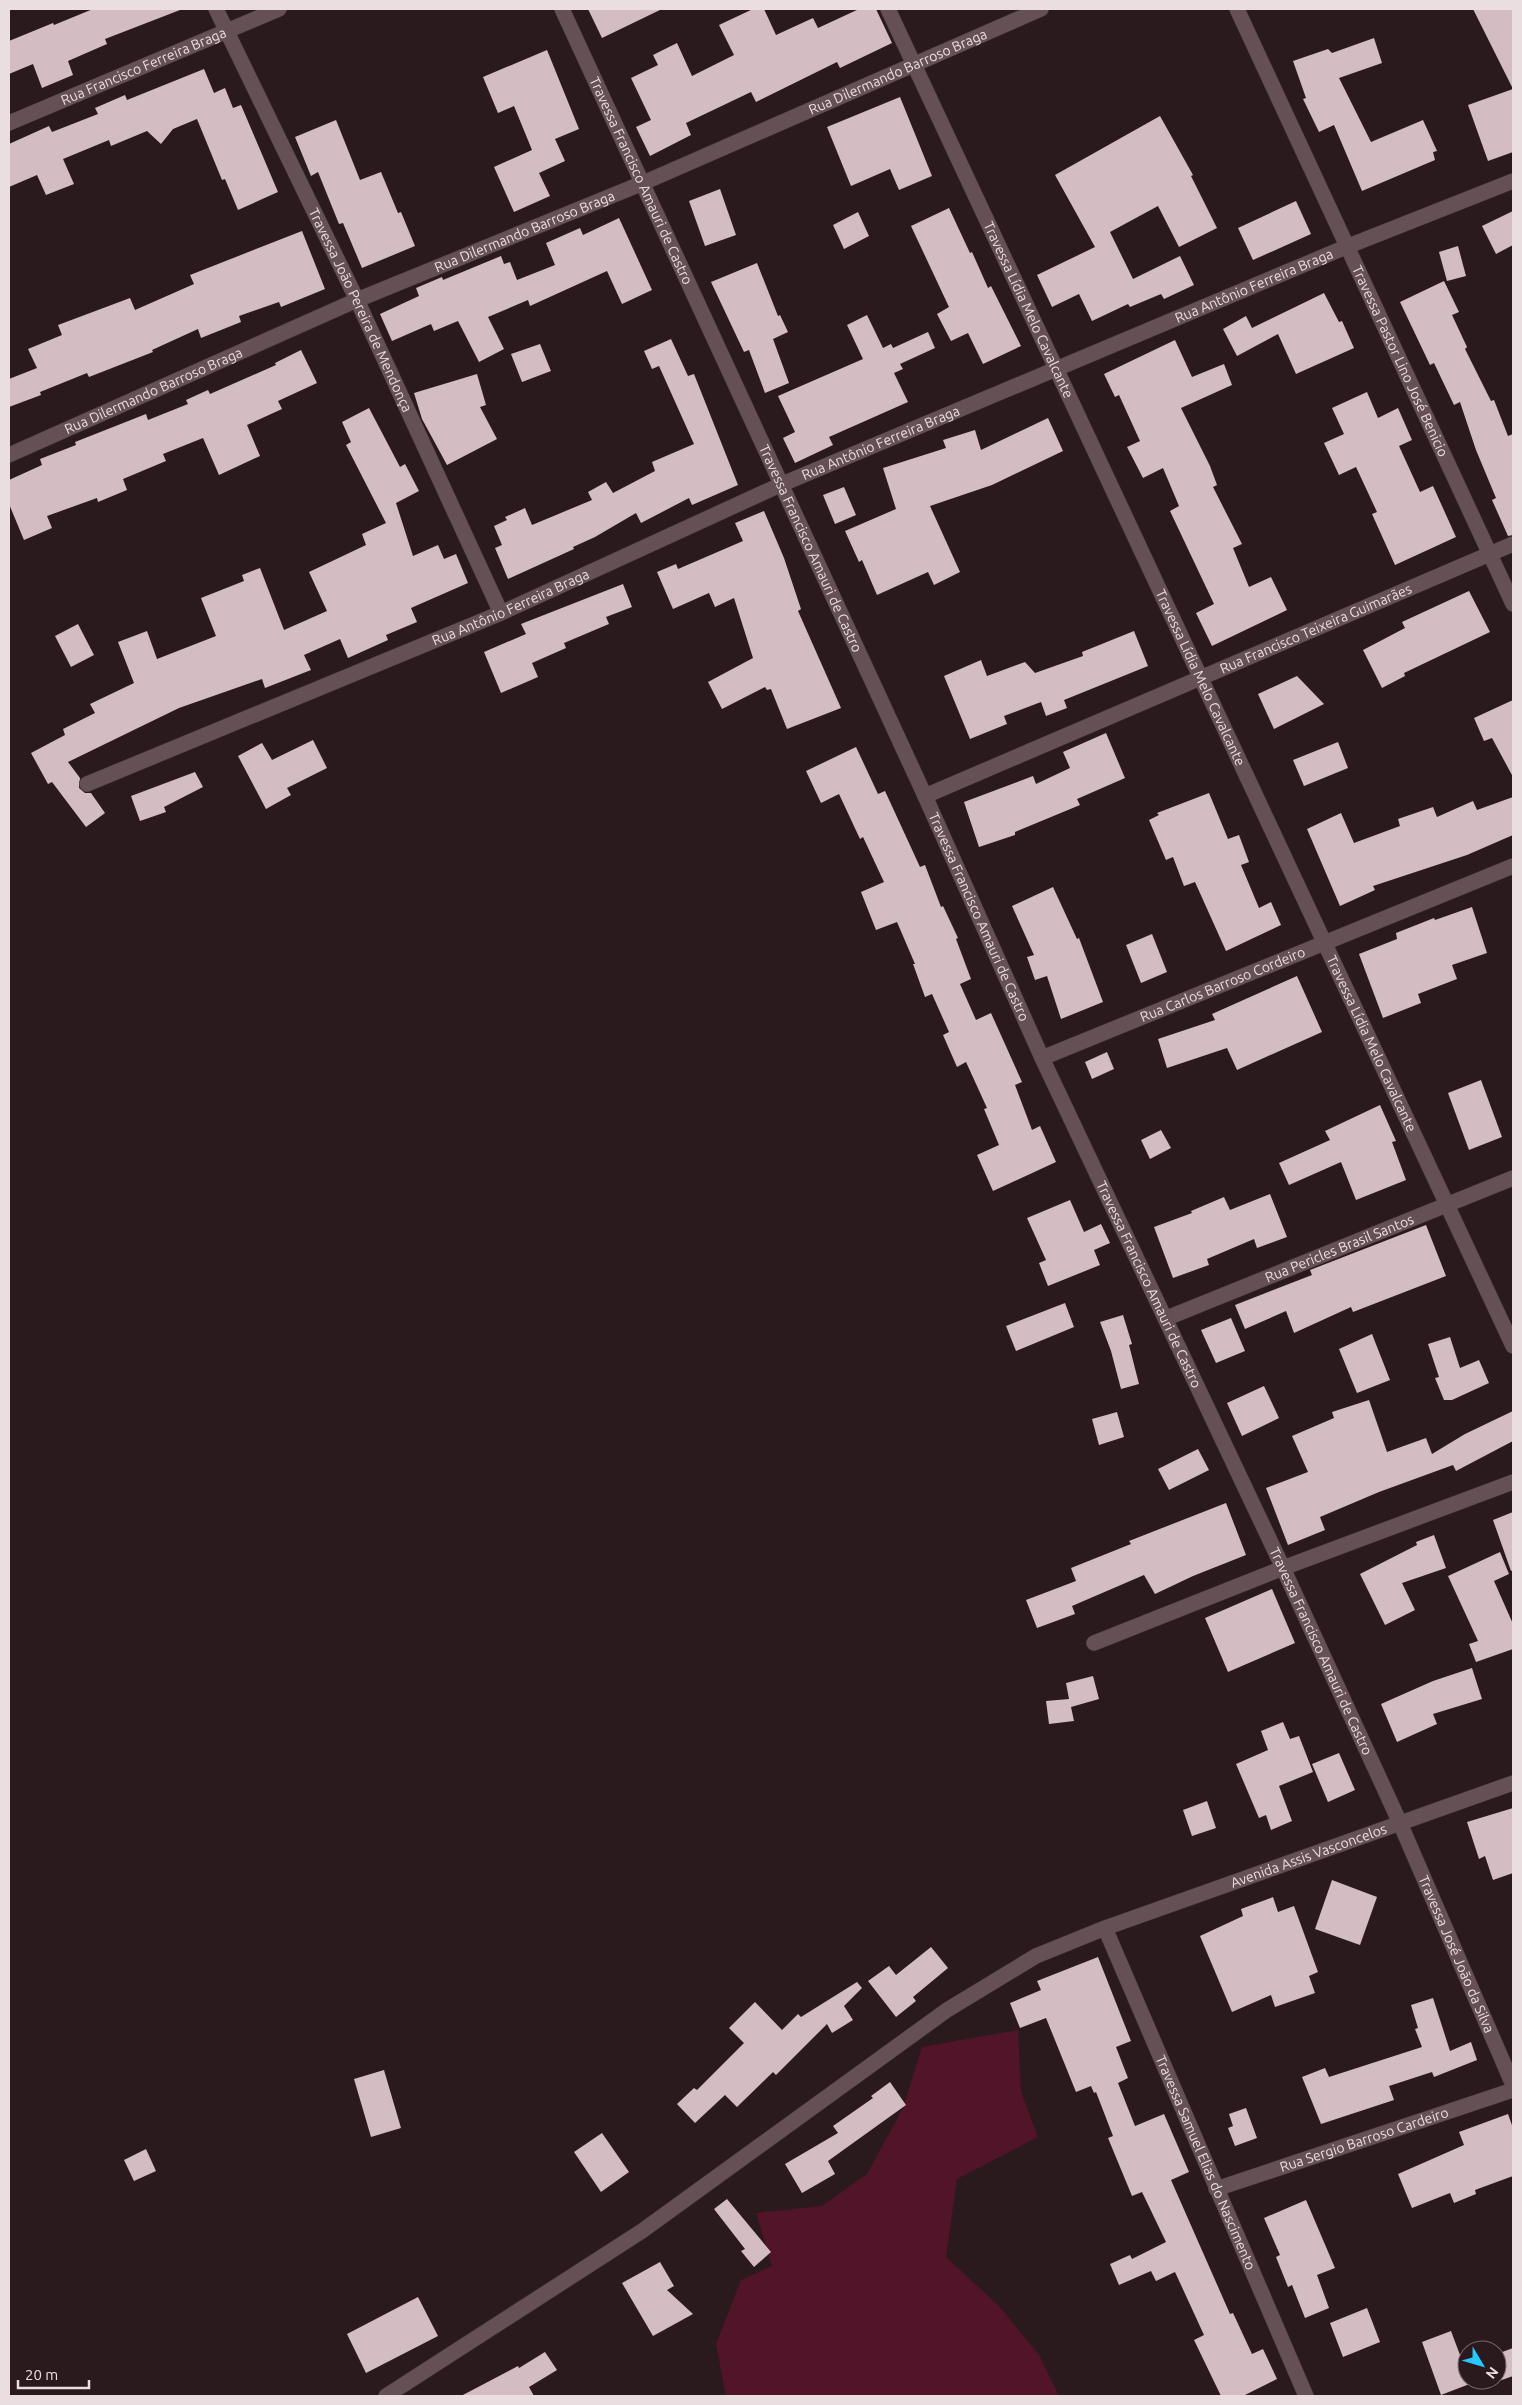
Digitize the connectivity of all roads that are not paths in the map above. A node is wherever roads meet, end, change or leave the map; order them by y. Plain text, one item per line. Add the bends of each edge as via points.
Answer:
1 (216, 9) edge
2 (279, 9) edge
3 (562, 9) edge
4 (888, 9) edge
5 (1041, 9) edge
6 (1238, 9) edge
7 (226, 31) junction
8 (914, 64) junction
9 (9, 123) edge
10 (1513, 181) edge
11 (643, 183) junction
12 (1346, 247) junction
13 (357, 300) junction
14 (1056, 369) junction
15 (9, 455) edge
16 (780, 486) junction
17 (1513, 544) edge
18 (1491, 553) junction
19 (1513, 604) edge
20 (501, 613) junction
21 (1200, 678) junction
22 (87, 784) dead end
23 (925, 796) junction
24 (1513, 866) edge
25 (1324, 943) junction
26 (1042, 1058) junction
27 (1513, 1178) edge
28 (1447, 1205) junction
29 (1167, 1318) junction
30 (1513, 1346) edge
31 (1513, 1482) edge
32 (1283, 1568) junction
33 (1094, 1643) dead end
34 (1513, 1783) edge
35 (1400, 1823) junction
36 (1104, 1928) junction
37 (1513, 2085) edge
38 (1513, 2090) edge
39 (1216, 2189) junction
40 (386, 2396) edge
41 (1306, 2396) edge

1 - 7 street, Travessa João Pereira de Mendonça
2 - 7 street, Rua Francisco Ferreira Braga
3 - 11 street, Travessa Francisco Amauri de Castro
4 - 8 street, Travessa Lídia Melo Cavalcante
5 - 8 street, Rua Dilermando Barroso Braga
6 - 12 street, Travessa Pastor Lino José Benicio
7 - 9 street, Rua Francisco Ferreira Braga
7 - 13 street, Travessa João Pereira de Mendonça
8 - 11 street, Rua Dilermando Barroso Braga
8 - 14 street, Travessa Lídia Melo Cavalcante
10 - 12 street, Rua Antônio Ferreira Braga
11 - 13 street, Rua Dilermando Barroso Braga
11 - 16 street, Travessa Francisco Amauri de Castro
12 - 14 street, Rua Antônio Ferreira Braga
12 - 18 street, Travessa Pastor Lino José Benicio
13 - 15 street, Rua Dilermando Barroso Braga
13 - 20 street, Travessa João Pereira de Mendonça
14 - 16 street, Rua Antônio Ferreira Braga
14 - 21 street, Travessa Lídia Melo Cavalcante
16 - 20 street, Rua Antônio Ferreira Braga
16 - 23 street, Travessa Francisco Amauri de Castro
17 - 18 street, Rua Francisco Teixeira Guimarães
18 - 19 street, Travessa Pastor Lino José Benicio
18 - 21 street, Rua Francisco Teixeira Guimarães
20 - 22 street, Rua Antônio Ferreira Braga
21 - 23 street, Rua Francisco Teixeira Guimarães
21 - 25 street, Travessa Lídia Melo Cavalcante
23 - 26 street, Travessa Francisco Amauri de Castro
24 - 25 street, Rua Carlos Barroso Cordeiro
25 - 26 street, Rua Carlos Barroso Cordeiro
25 - 28 street, Travessa Lídia Melo Cavalcante
26 - 29 street, Travessa Francisco Amauri de Castro
27 - 28 street, Rua Pericles Brasil Santos
28 - 29 street, Rua Pericles Brasil Santos
28 - 30 street, Travessa Lídia Melo Cavalcante
29 - 32 street, Travessa Francisco Amauri de Castro
31 - 32 street
32 - 33 street
32 - 35 street, Travessa Francisco Amauri de Castro
34 - 35 street, Avenida Assis Vasconcelos
35 - 36 street, Avenida Assis Vasconcelos
35 - 37 street, Travessa José João da Silva
36 - 39 street, Travessa Samuel Elias do Nascimento
36 - 40 street, Avenida Assis Vasconcelos via 1036,1956 947,2010 642,2231
38 - 39 street, Rua Sergio Barroso Cardeiro
39 - 41 street, Travessa Samuel Elias do Nascimento

